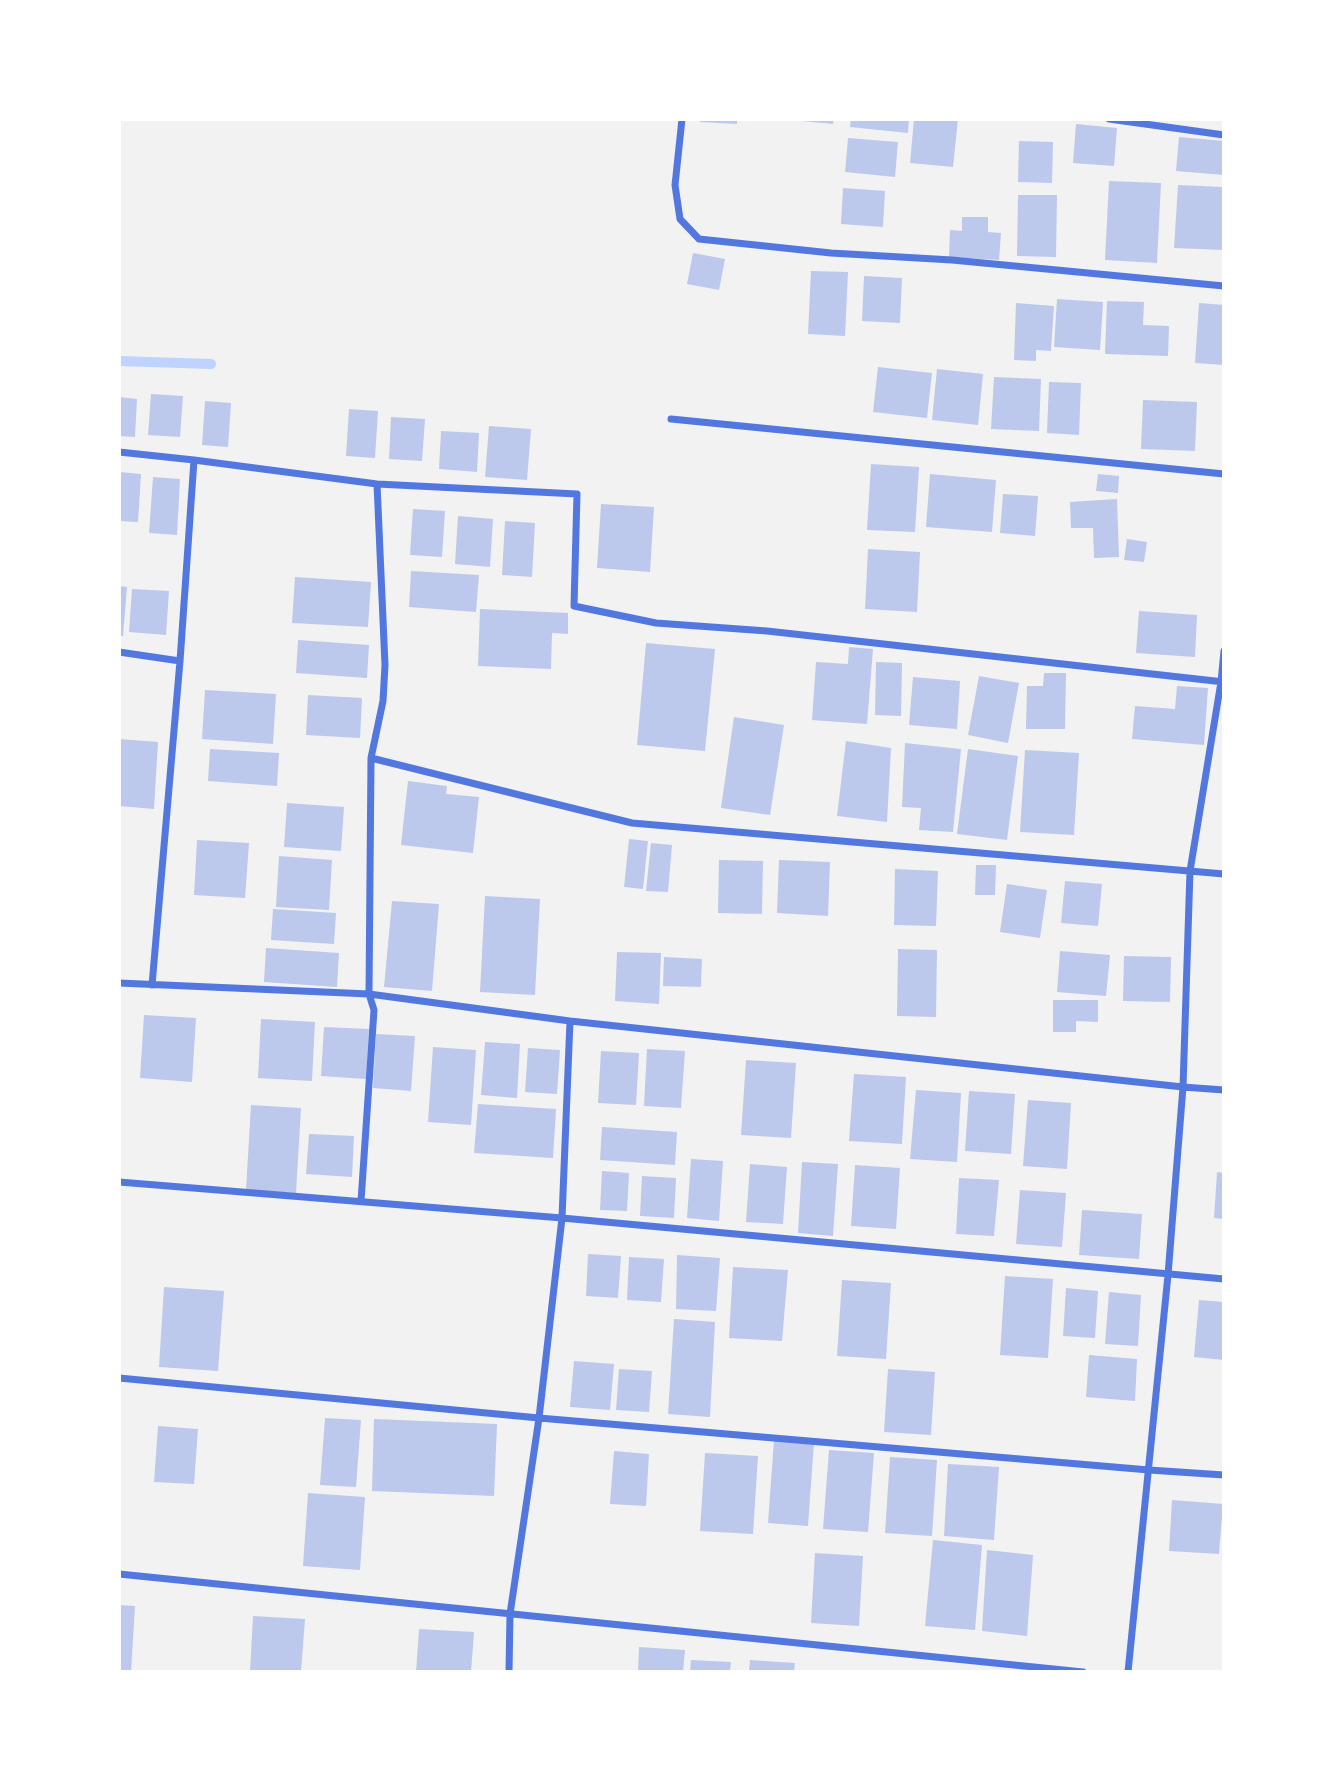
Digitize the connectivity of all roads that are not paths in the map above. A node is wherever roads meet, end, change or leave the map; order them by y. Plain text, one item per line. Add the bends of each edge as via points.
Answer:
1 (682, 119) edge
2 (1109, 119) edge
3 (1224, 135) edge
4 (1224, 286) edge
5 (671, 419) dead end
6 (119, 452) edge
7 (194, 460) junction
8 (1224, 474) edge
9 (377, 484) junction
10 (1224, 651) edge
11 (119, 652) edge
12 (180, 661) junction
13 (1223, 682) edge
14 (371, 758) junction
15 (1190, 871) junction
16 (1224, 874) edge
17 (119, 983) edge
18 (152, 985) junction
19 (369, 994) junction
20 (570, 1021) junction
21 (1183, 1087) junction
22 (1224, 1090) edge
23 (119, 1182) edge
24 (361, 1201) junction
25 (562, 1219) junction
26 (1167, 1275) junction
27 (1224, 1279) edge
28 (119, 1378) edge
29 (539, 1418) junction
30 (1149, 1470) junction
31 (1224, 1475) edge
32 (119, 1574) edge
33 (510, 1614) junction
34 (509, 1672) edge
35 (1083, 1672) edge
36 (1128, 1672) edge

1 - 4 street via 675,185 680,219 699,240
2 - 3 street
5 - 8 street
6 - 7 street
7 - 9 street
7 - 12 street
9 - 13 street via 577,494 574,606 656,623 781,632
9 - 14 street via 385,665
10 - 13 street
11 - 12 street
12 - 18 street
13 - 15 street
14 - 15 street via 632,823
14 - 19 street
15 - 16 street
15 - 21 street
17 - 18 street
18 - 19 street
19 - 20 street
19 - 24 street via 374,1010
20 - 21 street
20 - 25 street
21 - 22 street
21 - 26 street
23 - 24 street
24 - 25 street
25 - 26 street
25 - 29 street
26 - 27 street
26 - 30 street
28 - 29 street
29 - 30 street
29 - 33 street
30 - 31 street
30 - 36 street
32 - 33 street
33 - 34 street
33 - 35 street

